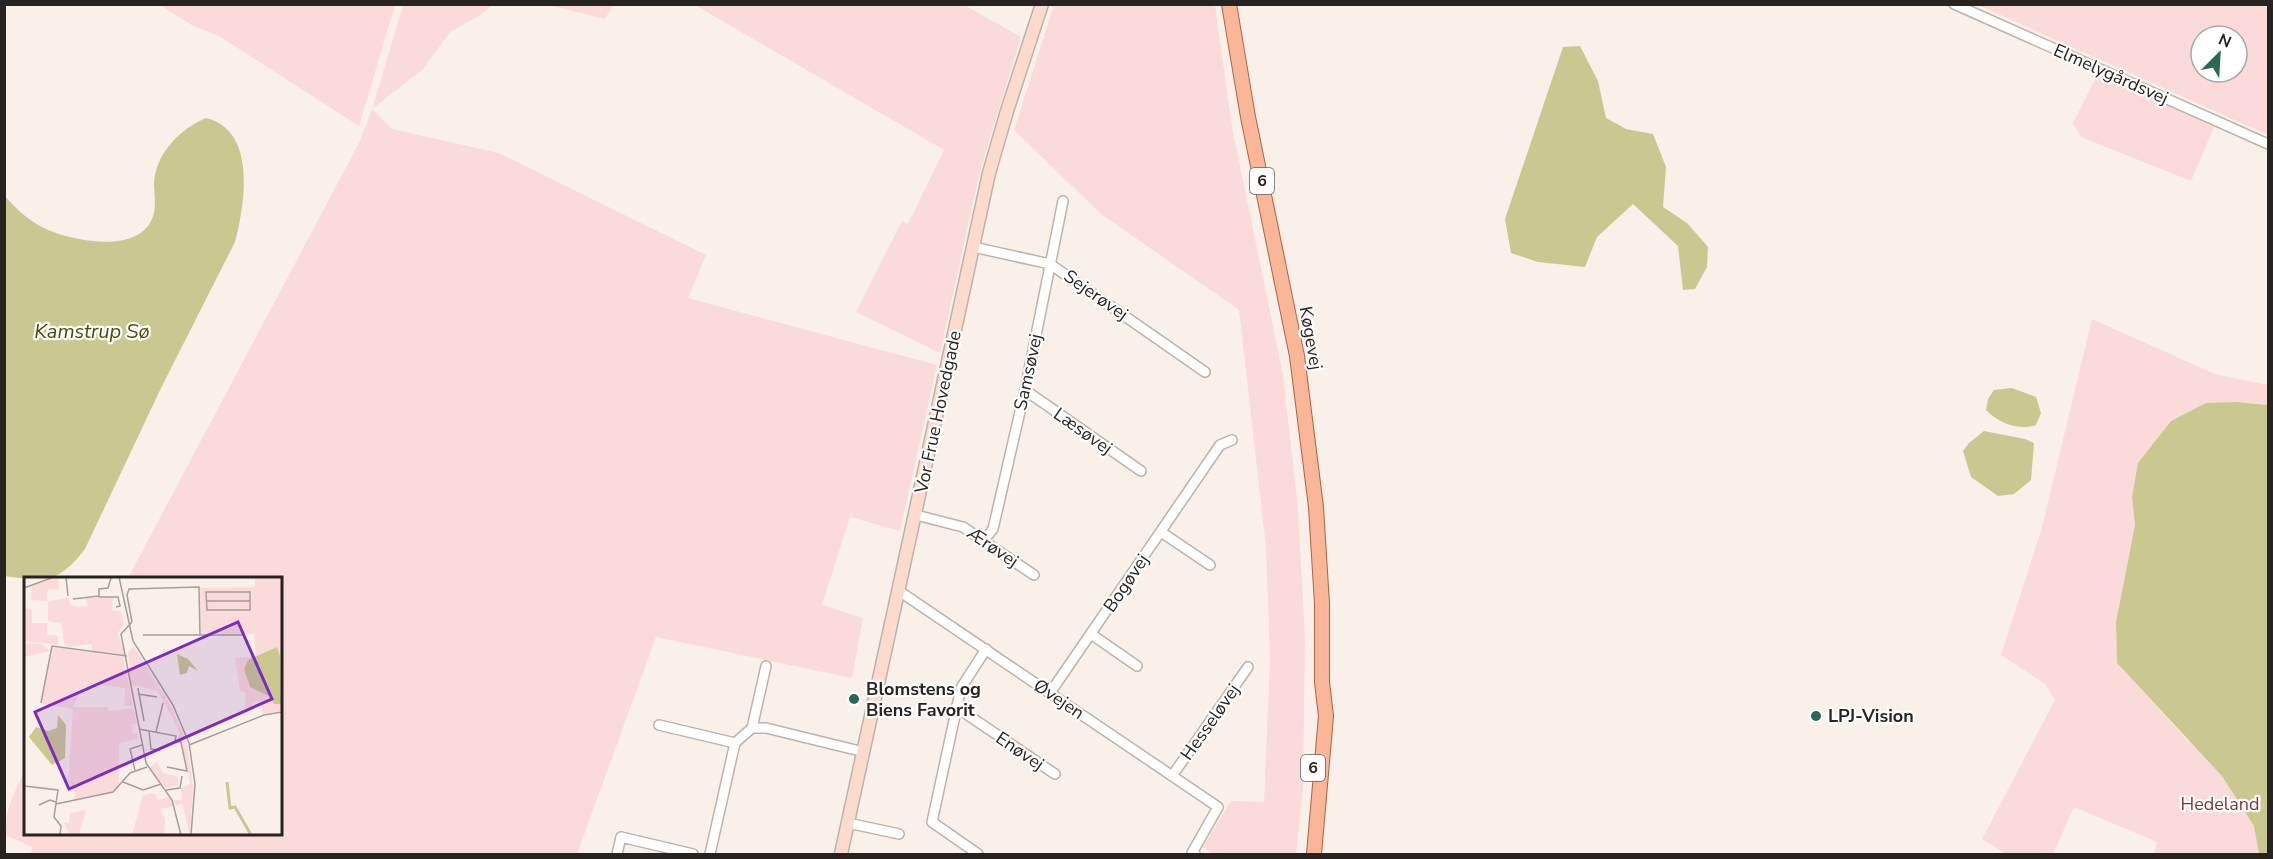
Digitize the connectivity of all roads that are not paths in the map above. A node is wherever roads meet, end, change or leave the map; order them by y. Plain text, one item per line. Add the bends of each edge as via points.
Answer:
1 (1042, 4) edge
2 (1229, 4) edge
3 (1954, 4) edge
4 (2268, 144) edge
5 (1063, 201) dead end
6 (973, 247) junction
7 (1050, 264) junction
8 (1205, 372) dead end
9 (1025, 390) junction
10 (1232, 440) dead end
11 (1141, 471) dead end
12 (916, 515) junction
13 (1161, 531) junction
14 (984, 540) junction
15 (1210, 565) dead end
16 (1034, 575) dead end
17 (899, 591) junction
18 (1091, 634) junction
19 (986, 650) junction
20 (766, 666) dead end
21 (1137, 666) dead end
22 (1248, 667) dead end
23 (1322, 682) junction
24 (1050, 693) junction
25 (956, 707) junction
26 (659, 725) dead end
27 (752, 729) junction
28 (735, 743) junction
29 (864, 752) junction
30 (1055, 774) dead end
31 (1172, 776) junction
32 (848, 823) junction
33 (899, 834) dead end
34 (845, 854) edge
35 (617, 855) edge
36 (693, 855) edge
37 (710, 855) edge
38 (978, 855) edge
39 (1195, 855) edge
40 (1305, 855) edge
41 (1314, 855) edge

1 - 6 street, Vor Frue Hovedgade via 993,160
2 - 23 main road, Køgevej / 6 via 1308,431 1321,593
3 - 4 street, Elmelygårdsvej
5 - 7 street, Samsøvej
6 - 7 street, Sejerøvej
6 - 12 street, Vor Frue Hovedgade
7 - 8 street, Sejerøvej
7 - 9 street, Samsøvej
9 - 11 street, Læsøvej
9 - 14 street, Samsøvej via 993,529
10 - 13 street, Bogøvej via 1220,445
12 - 14 street, Ærøvej via 963,527
12 - 17 street, Vor Frue Hovedgade
13 - 15 street
13 - 18 street, Bogøvej
14 - 16 street, Ærøvej
17 - 19 street, Øvejen
17 - 29 street, Vor Frue Hovedgade
18 - 21 street
18 - 24 street, Bogøvej
19 - 24 street, Øvejen
19 - 25 street via 968,676
20 - 27 street
22 - 31 street, Hesseløvej
23 - 40 main road, Køgevej / 6
23 - 41 main road, Køgevej / 6 via 1326,716
24 - 31 street, Øvejen
25 - 30 street, Enøvej
25 - 38 street via 932,822
26 - 28 street
27 - 28 street
27 - 29 street via 766,728
28 - 37 street
29 - 32 street, Vor Frue Hovedgade
31 - 39 street, Øvejen via 1218,807 1192,853
32 - 33 street
32 - 34 street, Vor Frue Hovedgade
35 - 36 street via 621,837

